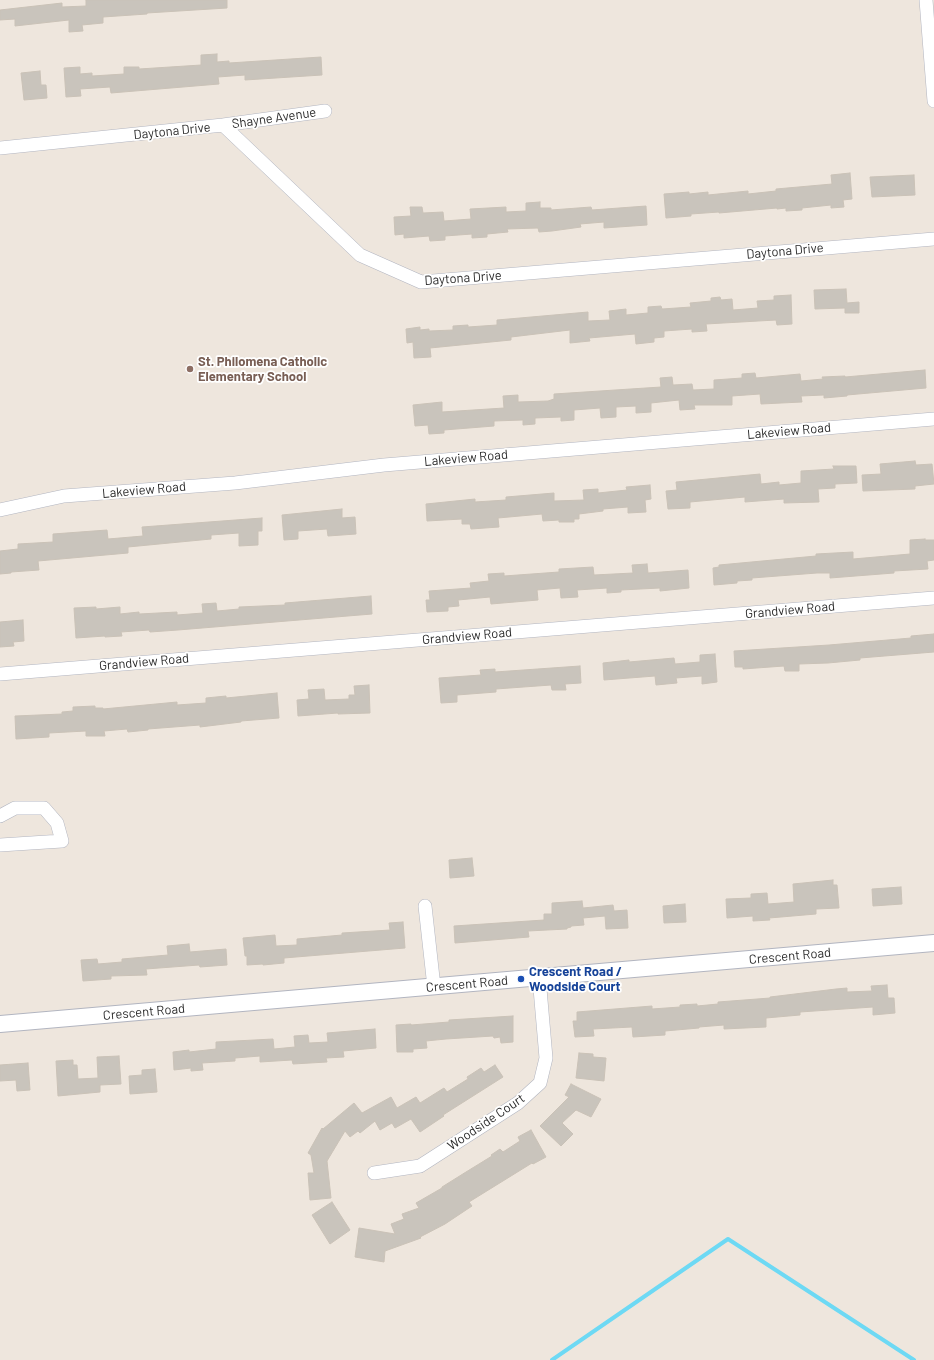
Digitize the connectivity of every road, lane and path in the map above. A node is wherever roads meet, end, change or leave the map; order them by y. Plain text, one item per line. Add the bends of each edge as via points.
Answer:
1 (926, 0) edge
2 (934, 100) edge
3 (325, 111) dead end
4 (224, 125) junction
5 (0, 148) edge
6 (934, 239) edge
7 (934, 419) edge
8 (0, 510) edge
9 (934, 598) edge
10 (0, 674) edge
11 (0, 816) edge
12 (0, 845) edge
13 (424, 906) dead end
14 (934, 943) edge
15 (539, 978) junction
16 (434, 987) junction
17 (0, 1024) edge
18 (374, 1173) dead end

1 - 2 street
3 - 4 street, Shayne Avenue
4 - 5 street, Daytona Drive
4 - 6 street, Daytona Drive via 360,255 421,282
7 - 8 street, Lakeview Road via 384,465 235,483 64,496
9 - 10 street, Grandview Road
11 - 12 street via 15,808 44,808 57,823 62,841
13 - 16 street
14 - 15 street, Crescent Road
15 - 16 street, Crescent Road
15 - 18 street, Woodside Court via 546,1058 540,1083 518,1103 420,1166
16 - 17 street, Crescent Road

